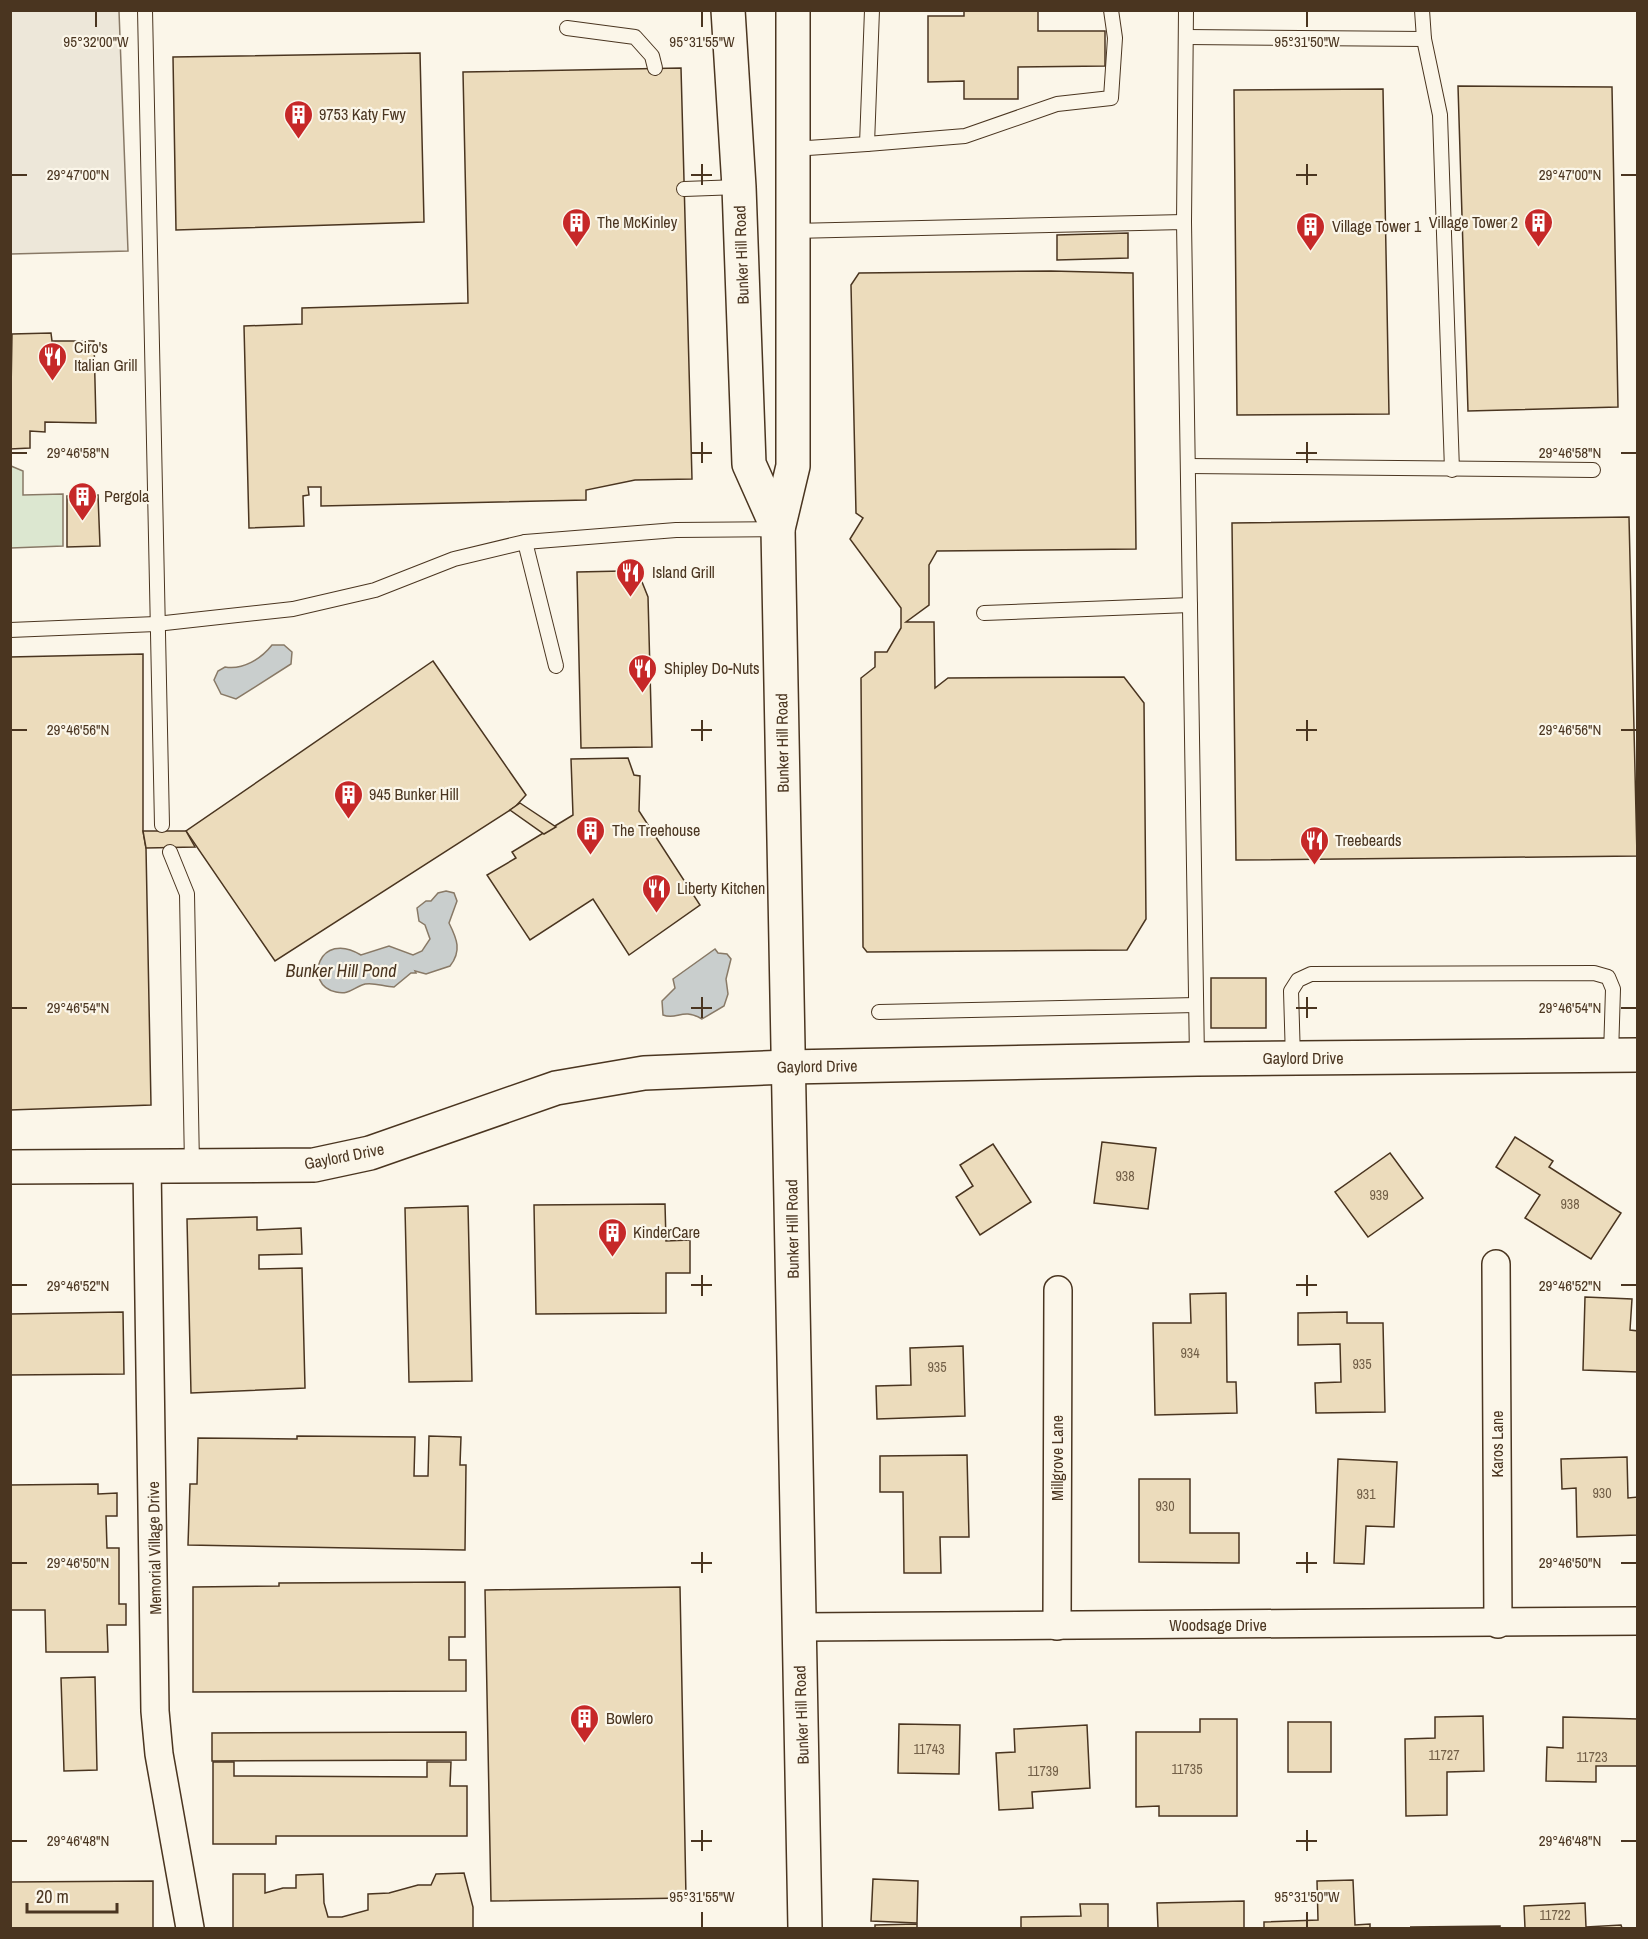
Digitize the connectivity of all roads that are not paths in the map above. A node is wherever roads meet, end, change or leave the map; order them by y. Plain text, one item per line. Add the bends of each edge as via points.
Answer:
1 (145, 10) edge
2 (728, 10) edge
3 (794, 10) edge
4 (1111, 10) edge
5 (1186, 10) edge
6 (1422, 10) edge
7 (872, 12) edge
8 (567, 28) dead end
9 (1186, 37) junction
10 (1424, 39) junction
11 (655, 68) dead end
12 (867, 144) junction
13 (793, 149) junction
14 (739, 187) junction
15 (684, 189) dead end
16 (1184, 222) junction
17 (793, 231) junction
18 (1188, 466) junction
19 (1452, 470) junction
20 (1593, 470) dead end
21 (778, 529) junction
22 (525, 542) junction
23 (1190, 605) junction
24 (984, 613) dead end
25 (156, 624) junction
26 (10, 630) edge
27 (556, 666) dead end
28 (162, 825) dead end
29 (170, 852) dead end
30 (1196, 1005) junction
31 (879, 1012) dead end
32 (1624, 1055) edge
33 (1197, 1059) junction
34 (1293, 1059) junction
35 (789, 1066) junction
36 (192, 1165) junction
37 (147, 1166) junction
38 (10, 1167) edge
39 (1496, 1264) dead end
40 (1058, 1290) dead end
41 (1638, 1621) edge
42 (1498, 1624) junction
43 (1057, 1626) junction
44 (798, 1627) junction
45 (190, 1929) edge
46 (805, 1929) edge

1 - 25 lane
2 - 14 street, Bunker Hill Road
3 - 13 street, Bunker Hill Road
4 - 12 lane via 1115,38 1112,98 1057,104 965,136
5 - 9 lane
6 - 10 lane
7 - 12 lane
8 - 11 lane via 636,37 652,56
9 - 10 lane
9 - 16 lane
10 - 19 lane via 1440,115
12 - 13 lane
13 - 17 street, Bunker Hill Road
14 - 15 lane
14 - 21 street, Bunker Hill Road via 749,464
16 - 17 lane
16 - 18 lane
17 - 21 street, Bunker Hill Road via 793,466
18 - 19 lane
18 - 23 lane
19 - 20 lane
21 - 22 lane via 676,530
21 - 35 street, Bunker Hill Road
22 - 25 lane via 454,559 375,590 293,609
22 - 27 lane
23 - 24 lane
23 - 30 lane
25 - 26 lane
25 - 28 lane
29 - 36 lane via 186,894
30 - 31 lane
30 - 33 lane
32 - 34 street, Gaylord Drive
32 - 34 lane via 1613,989 1608,977 1594,973 1311,974 1298,980 1291,991
33 - 34 street, Gaylord Drive
33 - 35 street, Gaylord Drive
35 - 36 street, Gaylord Drive via 644,1073 556,1088 370,1154 314,1165
35 - 44 street, Bunker Hill Road
36 - 37 street, Gaylord Drive
37 - 38 street, Gaylord Drive
37 - 45 street, Memorial Village Drive via 155,1711
39 - 42 street, Karos Lane
40 - 43 street, Millgrove Lane
41 - 42 street, Woodsage Drive
42 - 43 street, Woodsage Drive
43 - 44 street, Woodsage Drive
44 - 46 street, Bunker Hill Road

